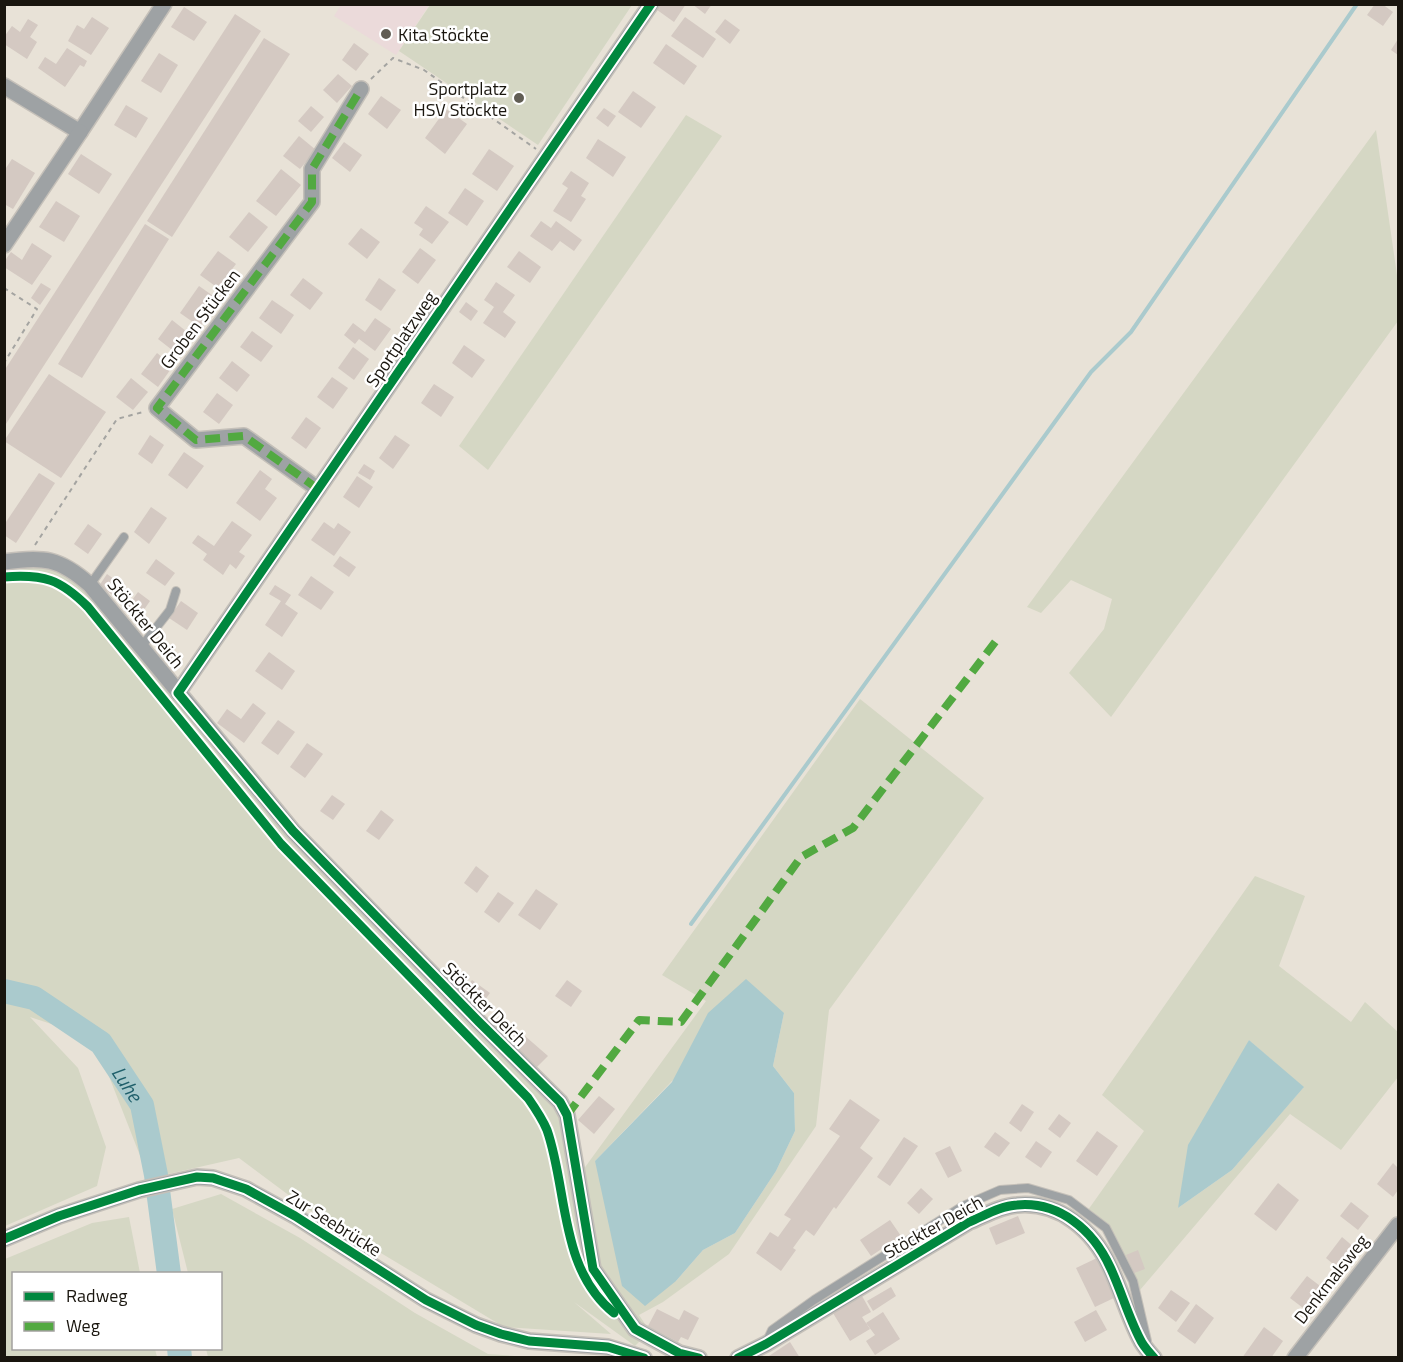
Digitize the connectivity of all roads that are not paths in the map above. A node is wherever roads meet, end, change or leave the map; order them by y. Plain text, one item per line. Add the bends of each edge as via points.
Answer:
1 (164, 4) edge
2 (651, 4) edge
3 (4, 86) edge
4 (361, 89) road end
5 (80, 132) junction
6 (4, 245) edge
7 (318, 489) junction
8 (124, 537) dead end
9 (4, 562) edge
10 (90, 585) junction
11 (176, 591) dead end
12 (141, 647) junction
13 (178, 693) junction
14 (1398, 1225) edge
15 (4, 1239) edge
16 (1151, 1354) edge
17 (644, 1358) edge
18 (699, 1358) edge
19 (738, 1358) edge
20 (1295, 1358) edge

1 - 5 street
2 - 7 street, Sportplatzweg
3 - 5 street
4 - 7 street, Groben Stücken via 312,169 312,202 157,408 196,440 244,436
5 - 6 street
7 - 13 street, Sportplatzweg
8 - 10 lane
9 - 10 street, Stöckter Deich via 29,558 57,561
10 - 12 street, Stöckter Deich
11 - 12 lane via 170,610
12 - 13 street, Stöckter Deich
13 - 18 street, Stöckter Deich via 293,831 560,1102 567,1114 593,1269 635,1329 680,1353
14 - 20 street, Denkmalsweg
15 - 17 street, Zur Seebrücke via 139,1190 197,1177 213,1178 246,1189 295,1216 426,1300 476,1325 529,1341 608,1347
16 - 19 street, Stöckter Deich via 1140,1340 1096,1242 1060,1212 1020,1205 1002,1208 958,1228

